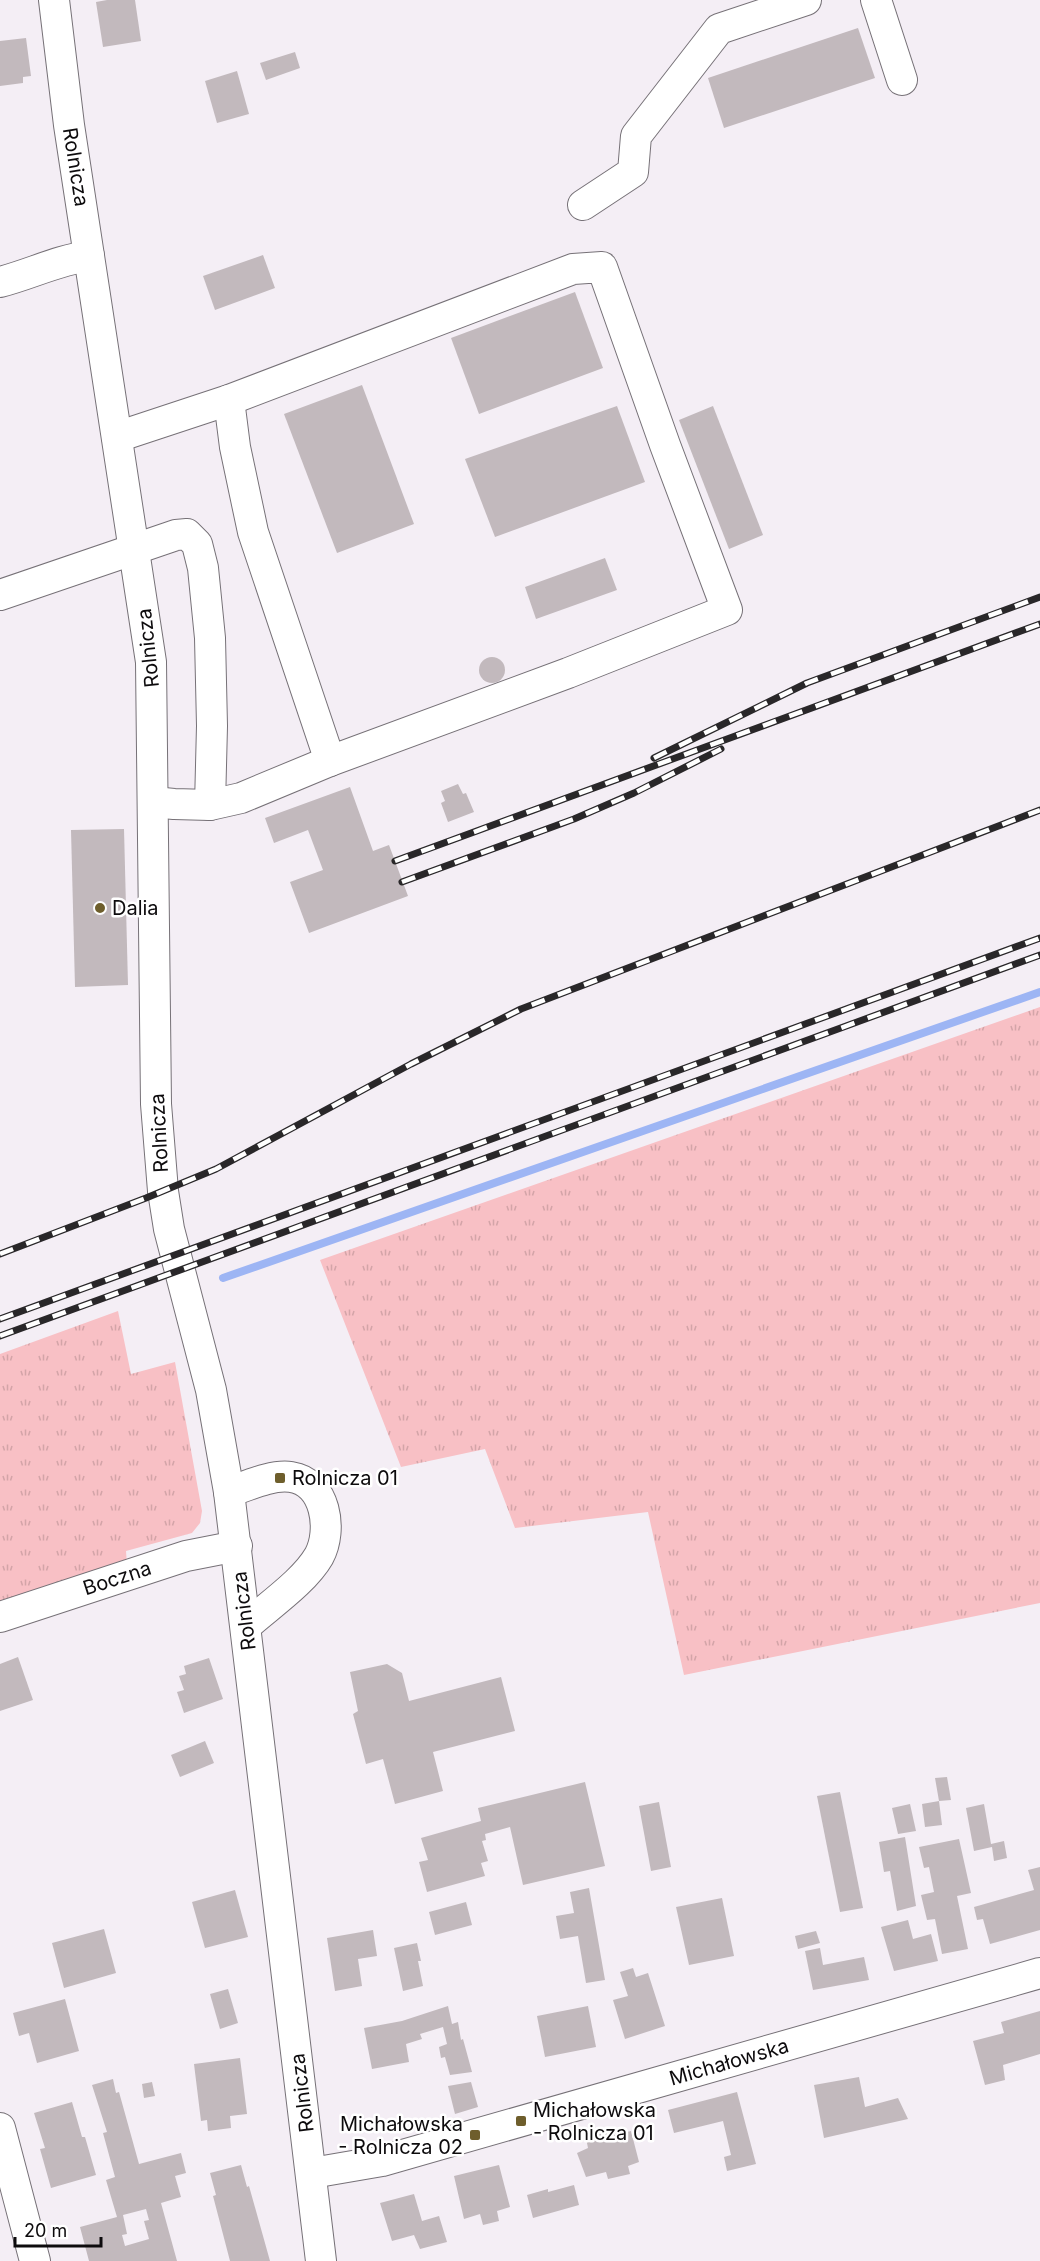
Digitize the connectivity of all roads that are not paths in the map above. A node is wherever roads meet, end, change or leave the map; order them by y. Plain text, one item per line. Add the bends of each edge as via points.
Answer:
1 (54, 0) edge
2 (806, 0) edge
3 (876, 0) edge
4 (902, 80) dead end
5 (583, 206) dead end
6 (89, 256) junction
7 (0, 282) edge
8 (229, 400) junction
9 (117, 437) junction
10 (134, 548) junction
11 (0, 596) edge
12 (330, 761) junction
13 (153, 802) junction
14 (210, 805) junction
15 (229, 1492) junction
16 (237, 1546) junction
17 (0, 1617) edge
18 (246, 1626) junction
19 (1040, 1973) edge
20 (0, 2128) edge
21 (312, 2173) junction
22 (12, 2228) edge
23 (35, 2261) edge
24 (321, 2261) edge

1 - 6 street, Rolnicza
2 - 5 street via 719,29 636,136 633,172
3 - 4 street
6 - 7 street via 62,260
6 - 9 street, Rolnicza
8 - 9 street
8 - 12 street via 253,532
8 - 12 street via 573,268 602,267 727,610
9 - 10 street, Rolnicza
10 - 11 street
10 - 13 street, Rolnicza via 151,662
10 - 14 street via 187,534 197,544 210,638
12 - 14 street via 241,798
13 - 14 street
13 - 15 street, Rolnicza via 157,1110 163,1191 169,1229 212,1390
15 - 16 street, Rolnicza
15 - 18 street via 269,1480 291,1477 303,1481 320,1500 327,1529 319,1556
16 - 17 street, Boczna via 186,1556
16 - 18 street, Rolnicza
18 - 21 street, Rolnicza
19 - 21 street, Michałowska via 382,2161
20 - 22 street
21 - 24 street, Rolnicza
22 - 23 street

